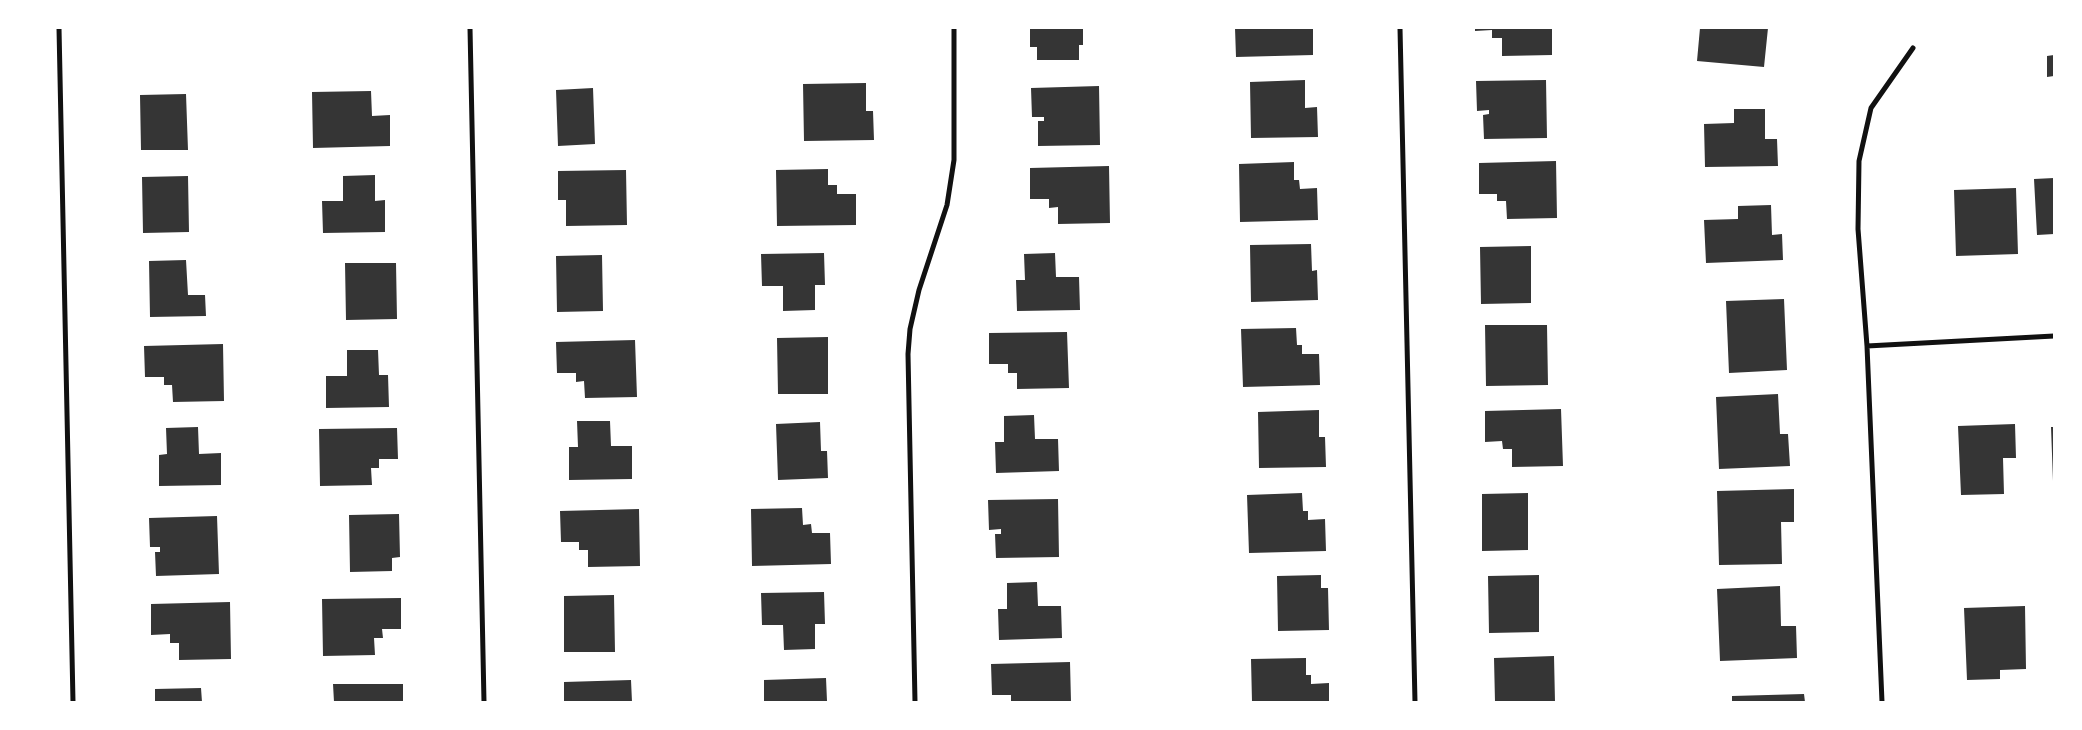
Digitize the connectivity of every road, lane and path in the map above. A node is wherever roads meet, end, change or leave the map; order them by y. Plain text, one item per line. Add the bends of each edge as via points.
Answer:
1 (59, 28) edge
2 (470, 28) edge
3 (954, 28) edge
4 (1400, 28) edge
5 (1913, 48) dead end
6 (2054, 336) edge
7 (1867, 346) junction
8 (73, 702) edge
9 (484, 702) edge
10 (915, 702) edge
11 (1415, 702) edge
12 (1882, 702) edge

1 - 8 street
2 - 9 street
3 - 10 street via 954,160 947,205 919,290 908,354
4 - 11 street
5 - 7 street via 1871,108 1860,161 1858,229
6 - 7 street
7 - 12 street

